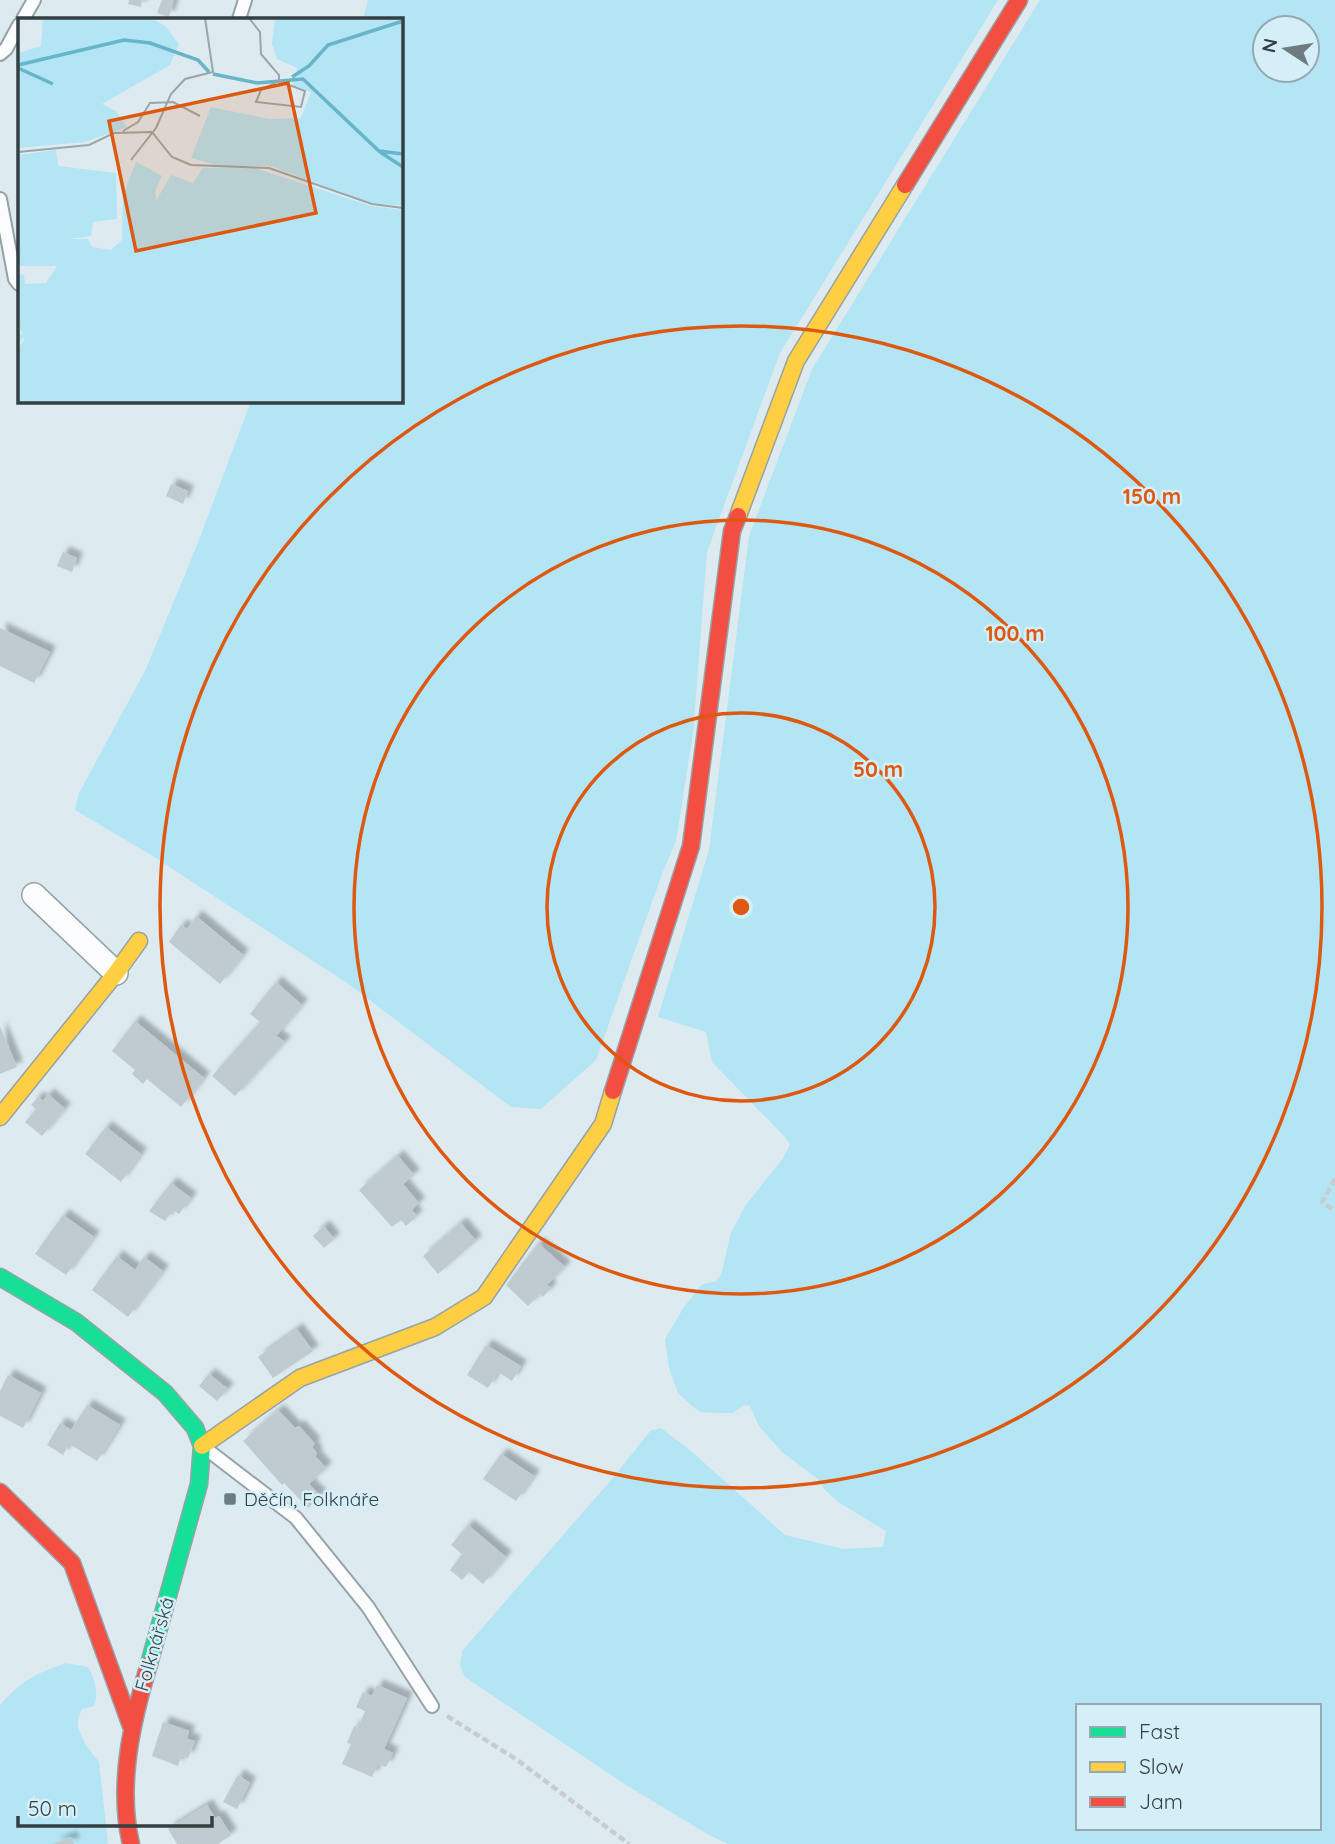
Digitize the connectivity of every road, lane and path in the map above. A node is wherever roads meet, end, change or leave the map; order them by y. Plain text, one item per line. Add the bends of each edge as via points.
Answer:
1 (34, 0) edge
2 (245, 0) edge
3 (1019, 0) edge
4 (24, 18) edge
5 (239, 18) edge
6 (18, 27) edge
7 (0, 54) edge
8 (0, 199) edge
9 (18, 283) edge
10 (34, 895) dead end
11 (139, 941) dead end
12 (116, 973) junction
13 (0, 1116) edge
14 (1335, 1179) edge
15 (1335, 1211) edge
16 (0, 1277) edge
17 (202, 1446) junction
18 (0, 1492) edge
19 (432, 1706) joint
20 (131, 1726) junction
21 (131, 1844) edge
22 (629, 1844) edge

1 - 4 lane
2 - 5 lane
3 - 17 street via 796,361 732,531 691,846 603,1124 484,1297 436,1327 300,1378
6 - 7 lane
8 - 9 lane
10 - 12 street
11 - 12 street
12 - 13 street
14 - 15 path via 1322,1202
16 - 17 street via 76,1322 165,1393 195,1428
17 - 19 lane via 296,1518 368,1607
17 - 20 street, Folknářská via 199,1484
18 - 20 street via 72,1563
19 - 22 path via 516,1759
20 - 21 street, Folknářská via 125,1819

